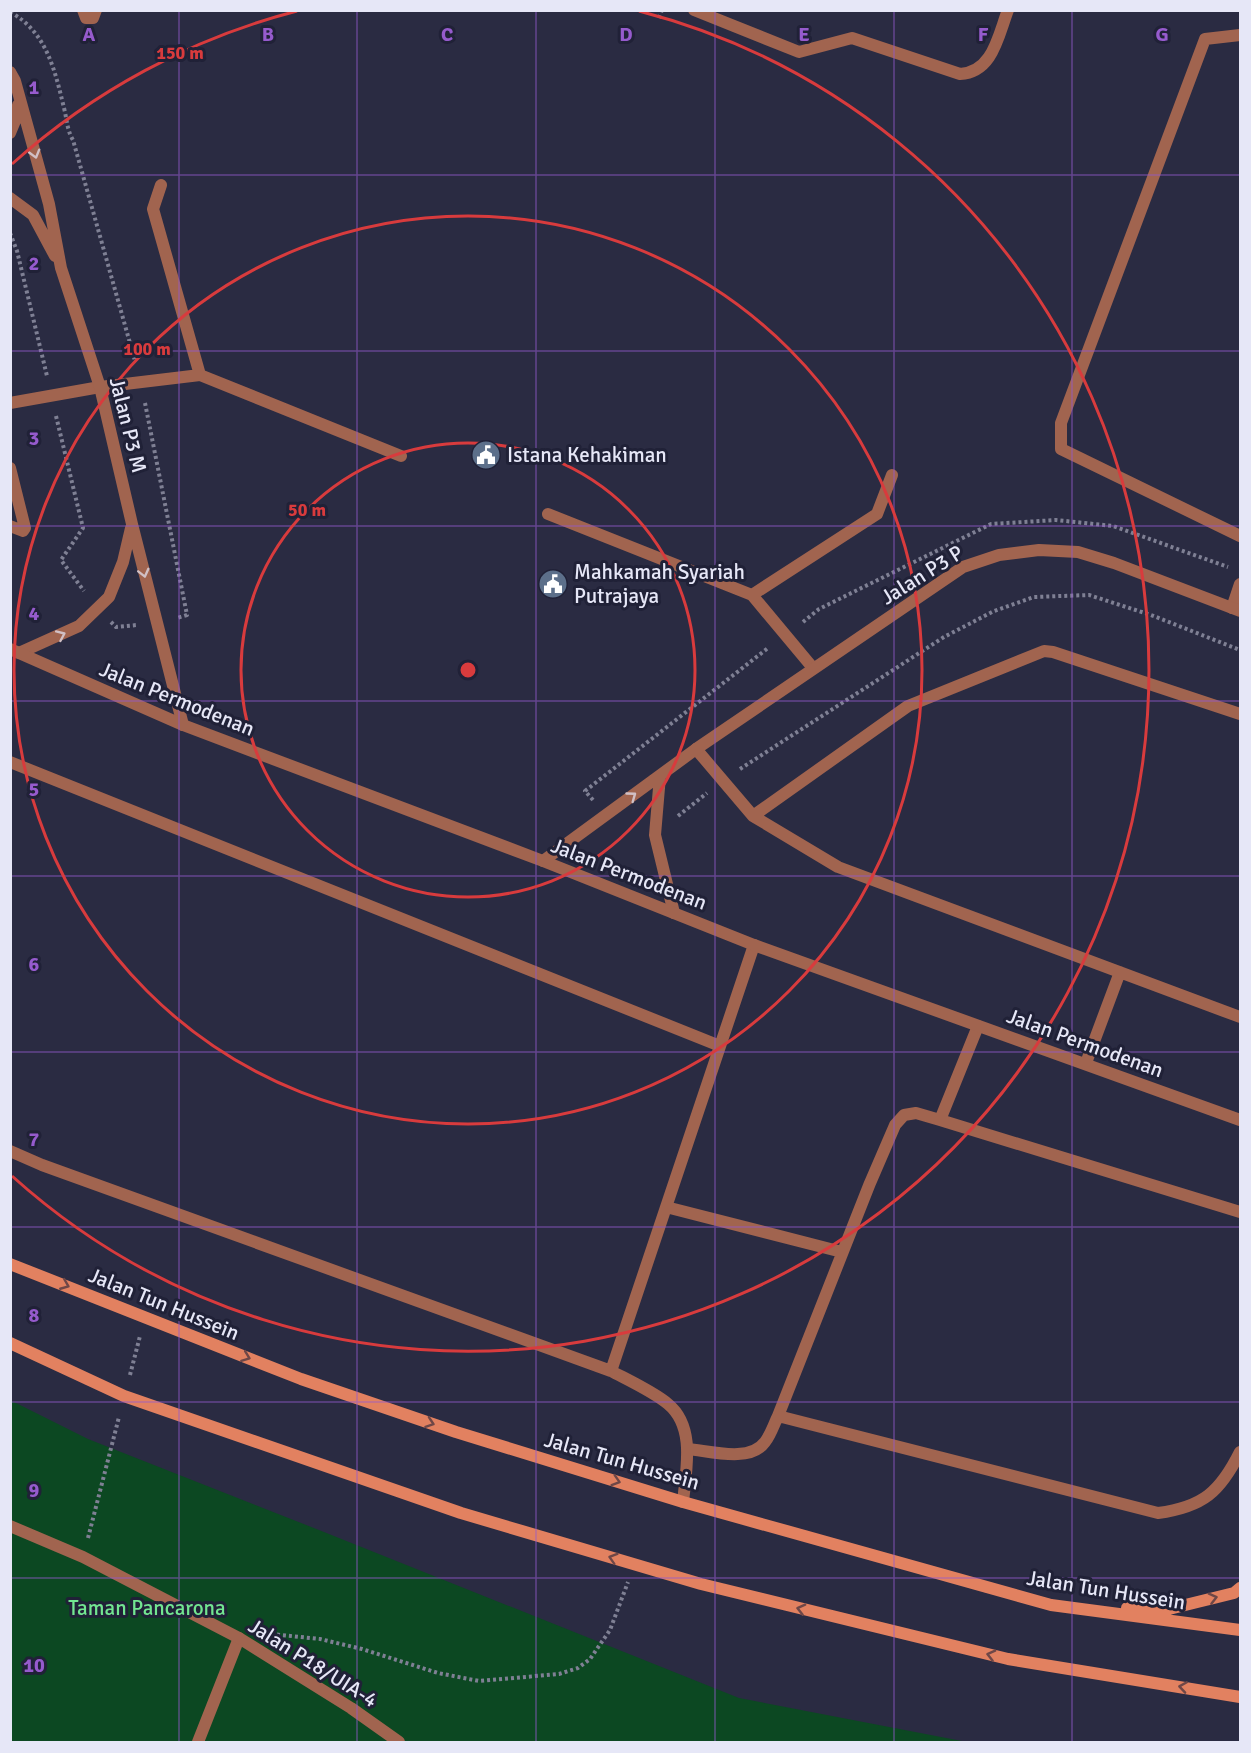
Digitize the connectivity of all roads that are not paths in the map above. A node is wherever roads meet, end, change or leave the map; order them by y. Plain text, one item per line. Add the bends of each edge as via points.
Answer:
1 (83, 10) edge
2 (96, 10) edge
3 (694, 10) edge
4 (1008, 10) edge
5 (1240, 35) edge
6 (10, 72) edge
7 (19, 98) junction
8 (10, 133) edge
9 (161, 184) dead end
10 (10, 198) edge
11 (61, 268) junction
12 (200, 375) junction
13 (100, 387) junction
14 (10, 403) edge
15 (401, 456) dead end
16 (10, 468) edge
17 (892, 475) dead end
18 (548, 513) dead end
19 (132, 524) junction
20 (10, 526) edge
21 (1240, 536) edge
22 (1240, 584) edge
23 (752, 595) junction
24 (1236, 609) edge
25 (15, 651) edge
26 (813, 668) junction
27 (1240, 714) edge
28 (183, 725) junction
29 (696, 749) junction
30 (10, 762) edge
31 (660, 776) junction
32 (753, 816) junction
33 (543, 861) junction
34 (674, 913) junction
35 (754, 945) junction
36 (1120, 972) junction
37 (1240, 1017) edge
38 (978, 1026) junction
39 (720, 1046) junction
40 (1086, 1064) junction
41 (940, 1120) junction
42 (1240, 1120) edge
43 (10, 1151) edge
44 (666, 1207) junction
45 (1240, 1212) edge
46 (842, 1252) junction
47 (10, 1264) edge
48 (10, 1342) edge
49 (611, 1371) junction
50 (778, 1416) junction
51 (688, 1449) junction
52 (1240, 1452) edge
53 (683, 1502) junction
54 (10, 1526) edge
55 (1240, 1588) edge
56 (1051, 1605) junction
57 (1240, 1630) edge
58 (239, 1638) junction
59 (1240, 1697) edge
60 (198, 1743) edge
61 (399, 1743) edge

1 - 2 street via 86,18 91,19
3 - 4 street via 799,52 852,38 960,74 976,70 989,59
5 - 21 street via 1205,39 1061,423 1061,448
6 - 7 street, Jalan P3 M
7 - 8 street
7 -> 11 street, Jalan P3 M via 50,204
9 - 12 street via 153,209
10 - 11 street, Jalan P3 M via 33,214
11 - 13 street, Jalan P3 M
12 - 13 street
12 - 15 street
13 - 14 street
13 - 19 street, Jalan P3 M
16 - 20 street via 25,528 23,531
17 - 23 street via 877,514
18 - 23 street
25 -> 19 street, Jalan P3 M via 79,626 109,597
19 -> 28 street, Jalan P3 M
22 - 24 street
23 - 26 street
24 - 26 street, Jalan P3 P via 1078,552 1039,550 999,555 963,567
25 - 28 street, Jalan Permodenan
26 - 29 street, Jalan P3 P
27 - 32 street via 1044,651 908,706
28 - 33 street, Jalan Permodenan
29 - 31 street, Jalan P3 P
29 - 32 street
30 - 39 street
33 -> 31 street, Jalan P3 P
31 - 34 street via 655,835
32 - 36 street via 838,867
33 - 34 street, Jalan Permodenan
34 - 35 street, Jalan Permodenan
35 - 38 street, Jalan Permodenan
35 - 39 street
36 - 37 street
36 - 40 street
38 - 40 street, Jalan Permodenan
38 - 41 street
39 - 44 street
40 - 42 street, Jalan Permodenan
41 - 45 street
41 - 46 street via 904,1114
43 - 49 street via 42,1166
44 - 46 street
44 - 49 street
46 - 50 street
47 -> 53 main road, Jalan Tun Hussein via 301,1379
59 -> 48 main road via 1008,1659 701,1584 461,1513 124,1396
49 - 51 street via 669,1404 684,1424
50 - 51 street via 765,1443 753,1452
50 - 52 street via 1158,1514 1202,1502 1232,1469
51 - 53 street
53 - 56 main road, Jalan Tun Hussein
54 - 58 street, Jalan P18/UIA-4 via 83,1557
56 -> 55 main road via 1165,1610 1234,1593
56 - 57 main road, Jalan Tun Hussein
58 - 60 street
58 - 61 street, Jalan P18/UIA-4

